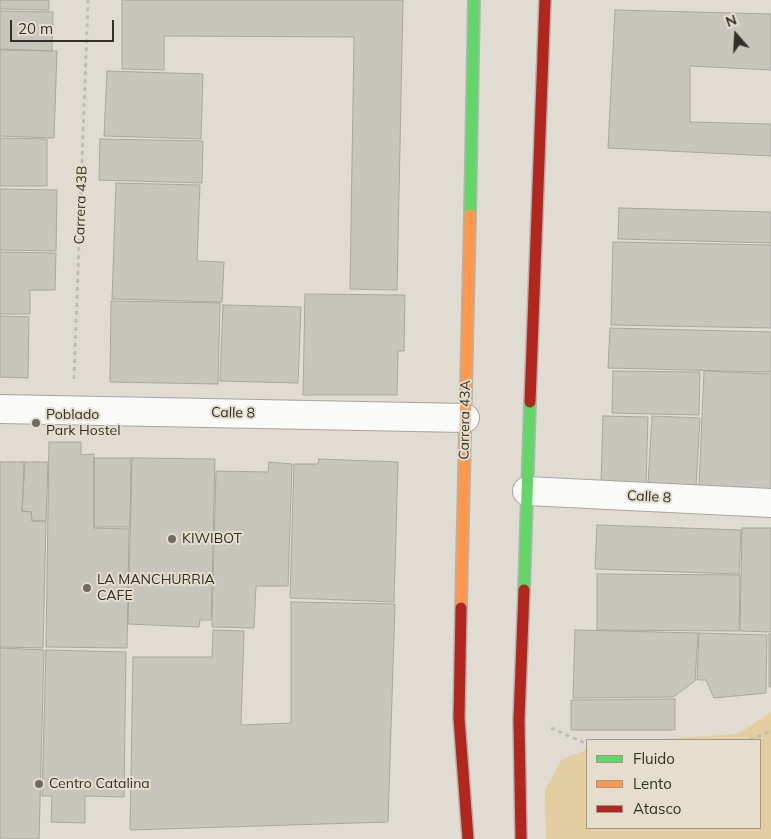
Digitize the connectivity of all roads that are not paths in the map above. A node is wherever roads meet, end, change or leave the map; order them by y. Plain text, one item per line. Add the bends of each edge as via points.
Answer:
1 (474, 0) edge
2 (545, 0) edge
3 (0, 409) edge
4 (466, 418) junction
5 (526, 491) junction
6 (771, 503) edge
7 (468, 839) edge
8 (521, 839) edge

1 - 4 main road, Carrera 43A
2 - 5 main road
3 - 4 street, Calle 8
4 - 7 main road, Carrera 43A via 459,718
5 - 6 street, Calle 8
5 - 8 main road via 519,720

